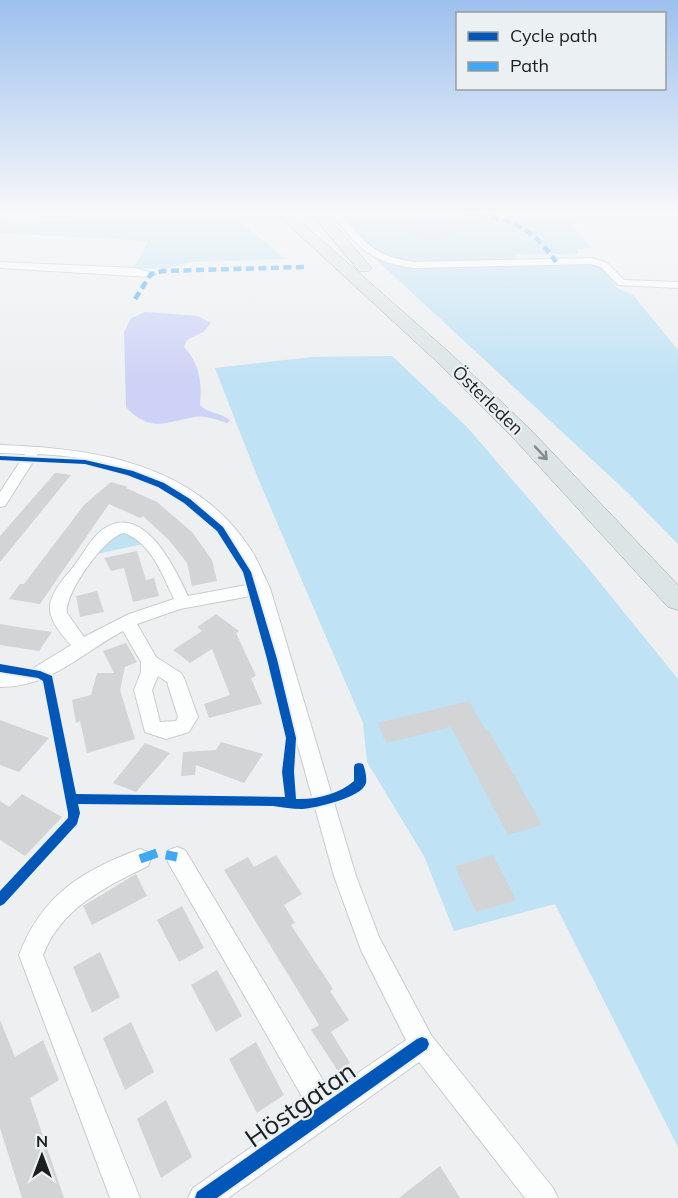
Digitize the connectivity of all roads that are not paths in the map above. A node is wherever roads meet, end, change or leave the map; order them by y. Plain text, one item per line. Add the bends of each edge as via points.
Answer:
1 (88, 269) edge
2 (341, 269) edge
3 (363, 269) edge
4 (365, 269) edge
5 (608, 269) edge
6 (150, 274) dead end
7 (369, 274) junction
8 (678, 285) edge
9 (0, 449) edge
10 (34, 450) junction
11 (0, 502) edge
12 (678, 574) edge
13 (262, 588) junction
14 (678, 601) edge
15 (183, 603) junction
16 (127, 622) junction
17 (82, 647) junction
18 (150, 662) dead end
19 (0, 680) edge
20 (177, 857) dead end
21 (140, 859) dead end
22 (422, 1044) junction
23 (326, 1112) junction
24 (125, 1198) edge
25 (203, 1198) edge
26 (543, 1198) edge

1 - 6 street
2 -> 14 main road, Österleden via 389,308 523,435
3 - 7 main road, Österleden
4 - 7 main road
5 - 8 street via 621,283
7 - 12 main road, Österleden via 507,398
9 - 10 street
10 - 11 street
10 - 13 street via 124,464 191,494 218,515 238,538
13 - 15 street
13 - 22 street via 355,907
15 - 16 street
15 - 17 street via 167,568 140,532 114,529 99,543 61,598 58,610 63,622
16 - 17 street
16 - 18 street
17 - 19 street via 39,675
20 - 23 street, Höstgatan
21 - 24 street via 76,891 55,912 36,940 32,955
22 - 23 street, Höstgatan
22 - 26 street
23 - 25 street, Höstgatan

